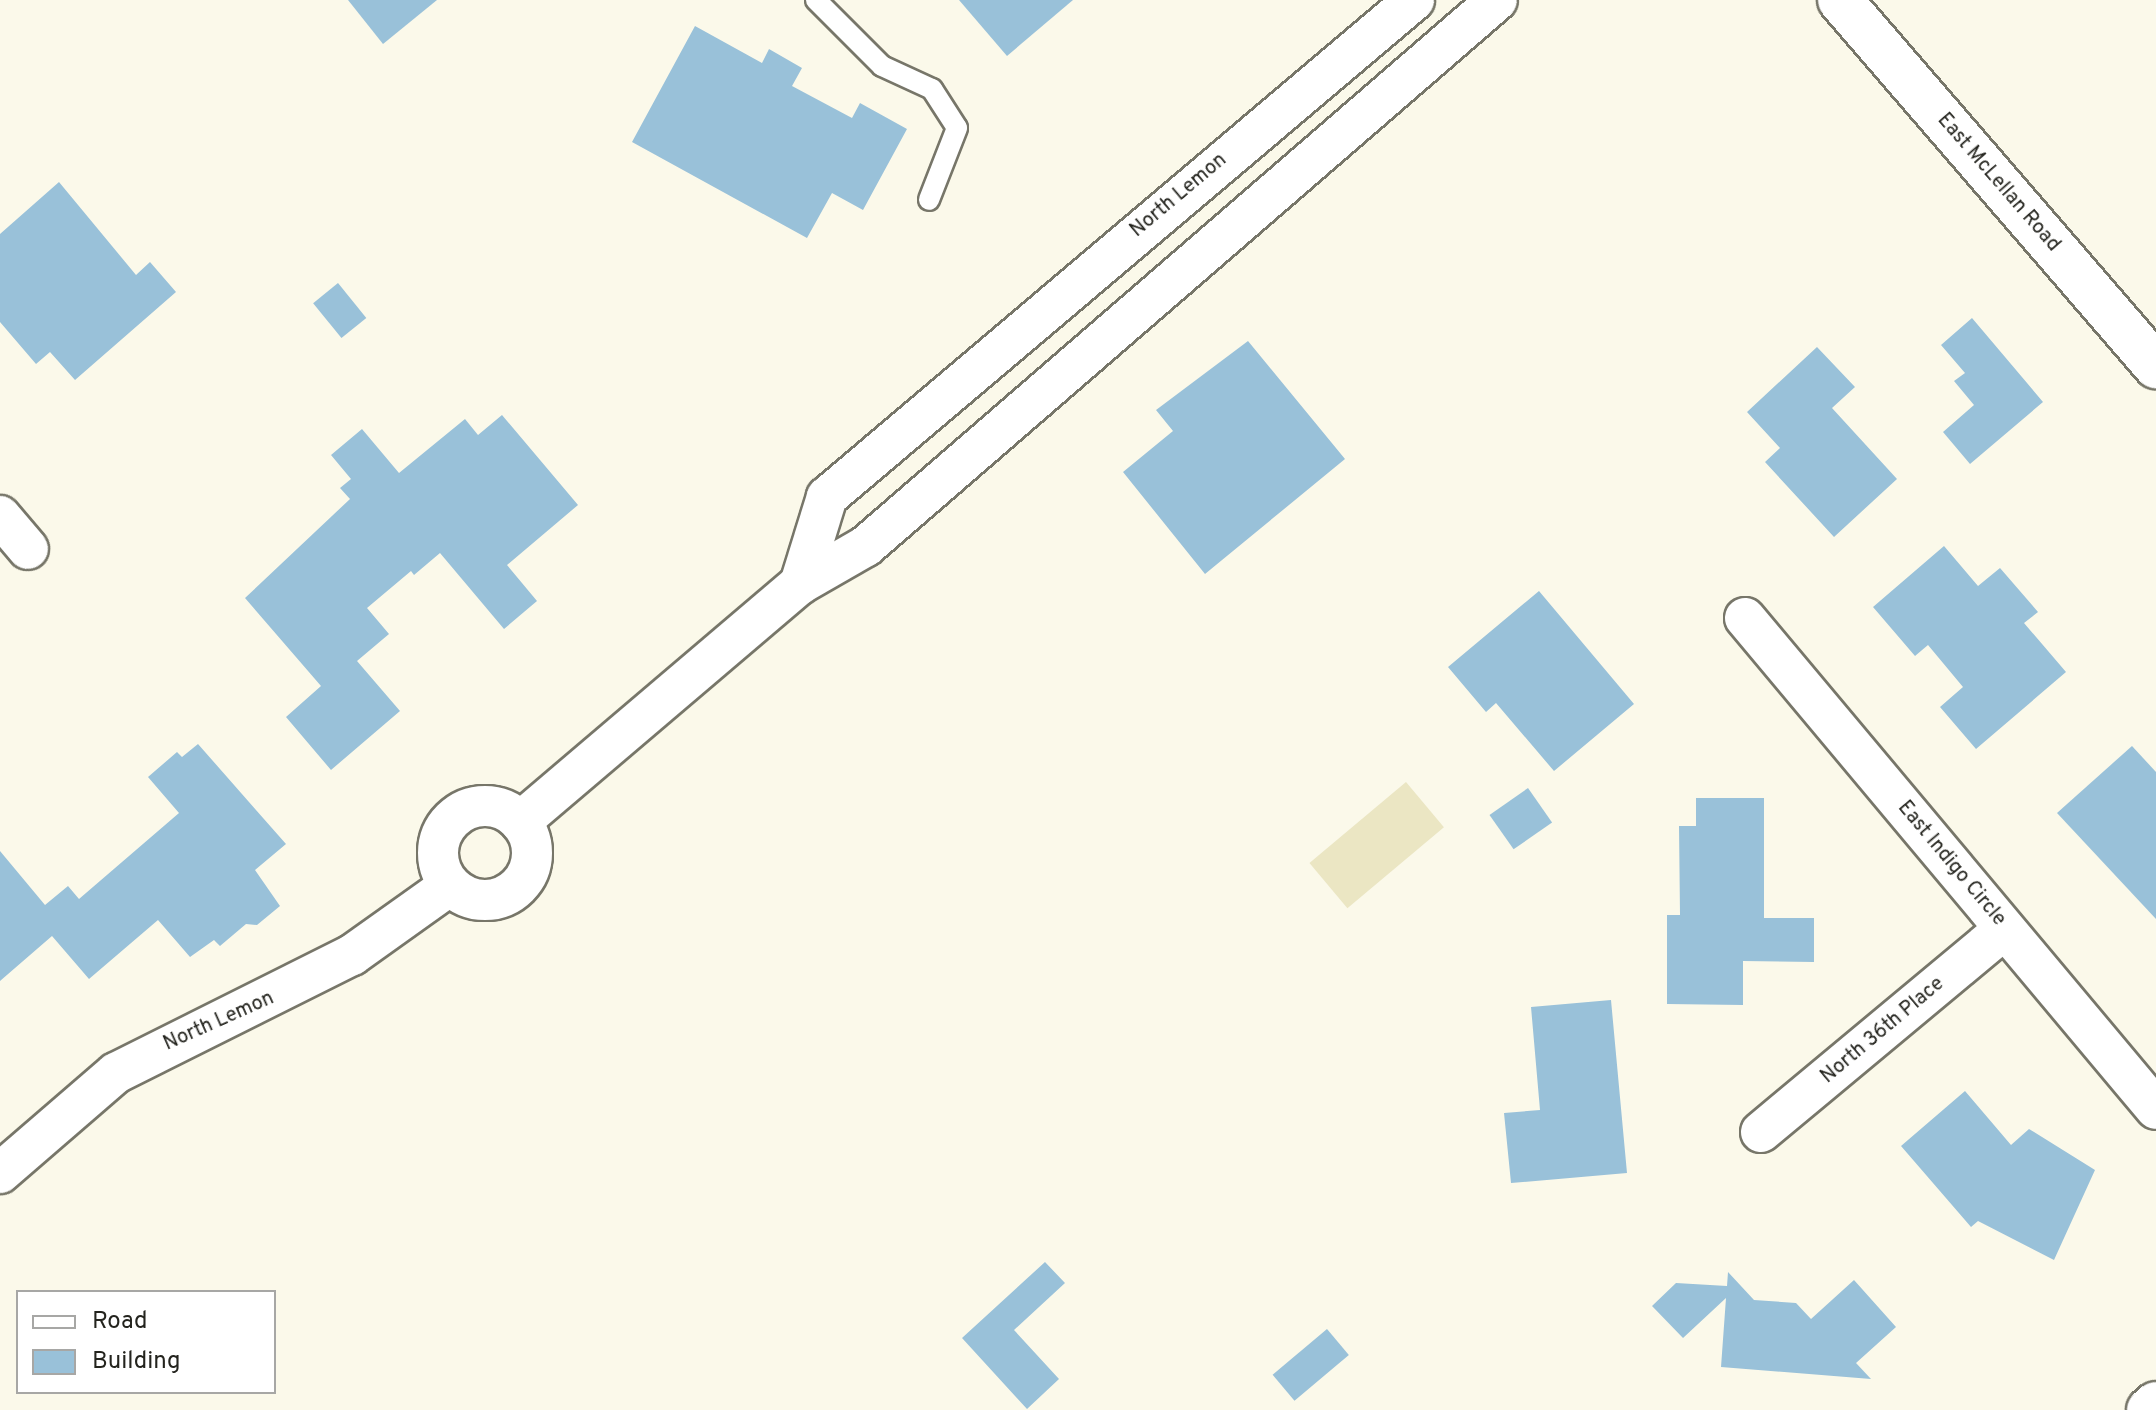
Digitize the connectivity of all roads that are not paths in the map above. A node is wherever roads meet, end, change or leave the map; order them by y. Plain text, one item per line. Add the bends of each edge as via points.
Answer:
1 (816, 0) edge
2 (1497, 0) edge
3 (1840, 0) edge
4 (1399, 12) edge
5 (1417, 68) junction
6 (929, 200) dead end
7 (2156, 366) edge
8 (975, 368) junction
9 (1014, 414) junction
10 (0, 516) edge
11 (28, 549) dead end
12 (800, 584) junction
13 (1745, 618) dead end
14 (520, 822) junction
15 (450, 885) junction
16 (2005, 929) junction
17 (2156, 1109) edge
18 (1761, 1132) dead end
19 (0, 1173) edge
20 (2156, 1404) edge
21 (2149, 1410) edge

1 - 6 lane via 882,66 932,89 957,128
2 - 5 street
3 - 7 street, East McLellan Road
4 - 5 street, North Lemon
4 - 8 street, North Lemon
5 - 9 street
8 - 9 street
8 - 12 street, North Lemon via 827,497
9 - 12 street via 866,546
10 - 11 street
12 - 14 street
13 - 16 street, East Indigo Circle
14 - 15 street via 532,853 518,886 485,900
14 - 15 street via 490,806 455,816 437,851
15 - 19 street, North Lemon via 352,955 116,1073
16 - 17 street, East Indigo Circle
16 - 18 street, North 36th Place
20 - 21 street

